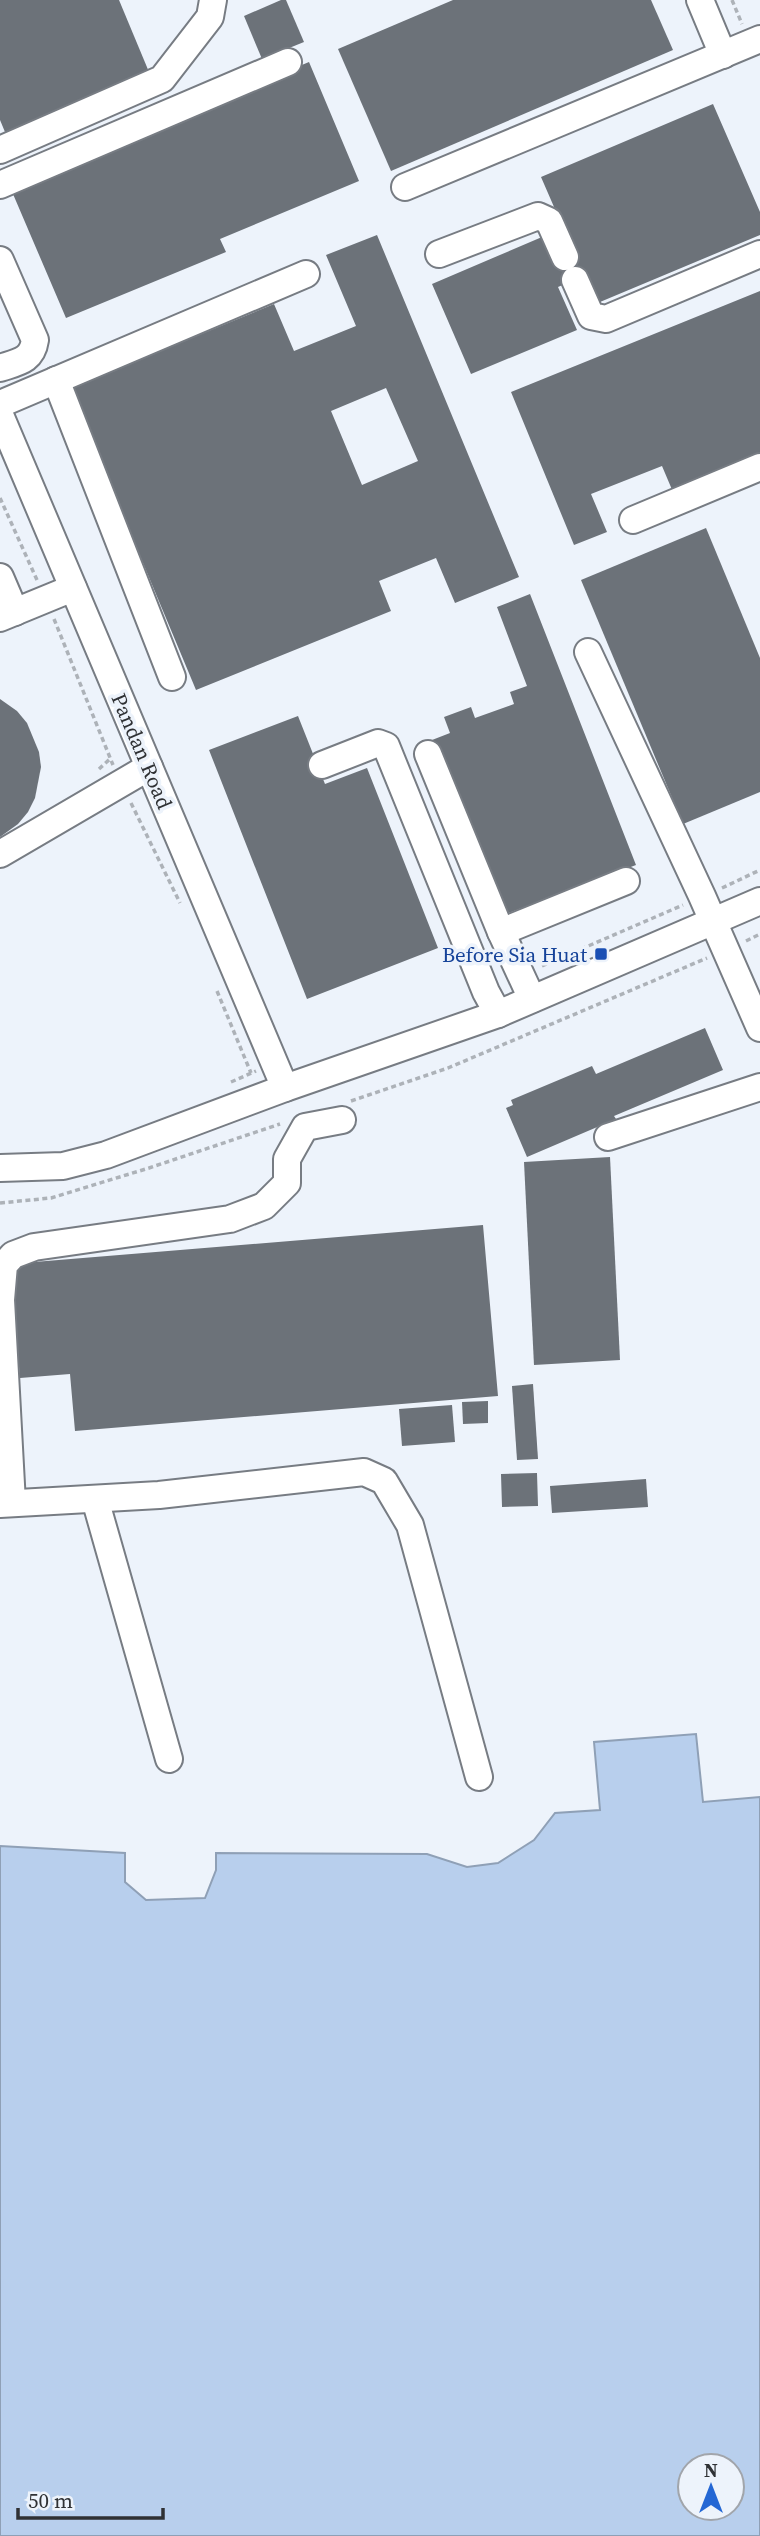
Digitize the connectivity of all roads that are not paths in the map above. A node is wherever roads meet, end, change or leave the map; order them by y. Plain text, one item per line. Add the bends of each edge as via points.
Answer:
1 (213, 0) edge
2 (700, 0) edge
3 (760, 40) edge
4 (723, 55) junction
5 (288, 62) dead end
6 (0, 150) edge
7 (0, 185) edge
8 (405, 187) dead end
9 (439, 254) dead end
10 (760, 254) edge
11 (0, 260) edge
12 (306, 274) dead end
13 (0, 368) edge
14 (56, 380) junction
15 (0, 404) edge
16 (0, 415) edge
17 (760, 467) edge
18 (633, 520) dead end
19 (0, 576) edge
20 (73, 588) junction
21 (7, 615) edge
22 (588, 652) dead end
23 (172, 677) dead end
24 (428, 754) dead end
25 (322, 765) dead end
26 (149, 767) junction
27 (0, 854) edge
28 (626, 881) dead end
29 (760, 901) edge
30 (714, 921) junction
31 (501, 932) junction
32 (527, 987) junction
33 (498, 1014) junction
34 (760, 1028) edge
35 (270, 1076) junction
36 (760, 1087) edge
37 (342, 1112) road end
38 (608, 1137) dead end
39 (0, 1168) edge
40 (95, 1499) junction
41 (6, 1504) edge
42 (169, 1759) dead end
43 (479, 1777) dead end

1 - 6 street via 210,17 162,79
2 - 4 street
3 - 4 street
4 - 8 street
5 - 7 street
9 - 10 street via 538,216 549,221 591,316 606,318
11 - 13 street via 36,340 27,358
12 - 14 street
14 - 15 street
14 - 23 street
16 - 20 street, Pandan Road
17 - 18 street
19 - 21 street
20 - 21 street
20 - 26 street, Pandan Road
22 - 30 street
24 - 31 street
25 - 33 street via 378,743 386,746
26 - 27 street
26 - 35 street, Pandan Road via 237,972
28 - 31 street
29 - 30 street
30 - 32 street
30 - 34 street
31 - 32 street
32 - 33 street
33 - 35 street
35 - 39 street via 88,1161
36 - 38 street
37 - 41 street via 305,1127 286,1159 287,1183 264,1206 230,1219 34,1247 13,1255 4,1265
40 - 41 street
40 - 42 street
40 - 43 street via 364,1472 384,1481 410,1525

